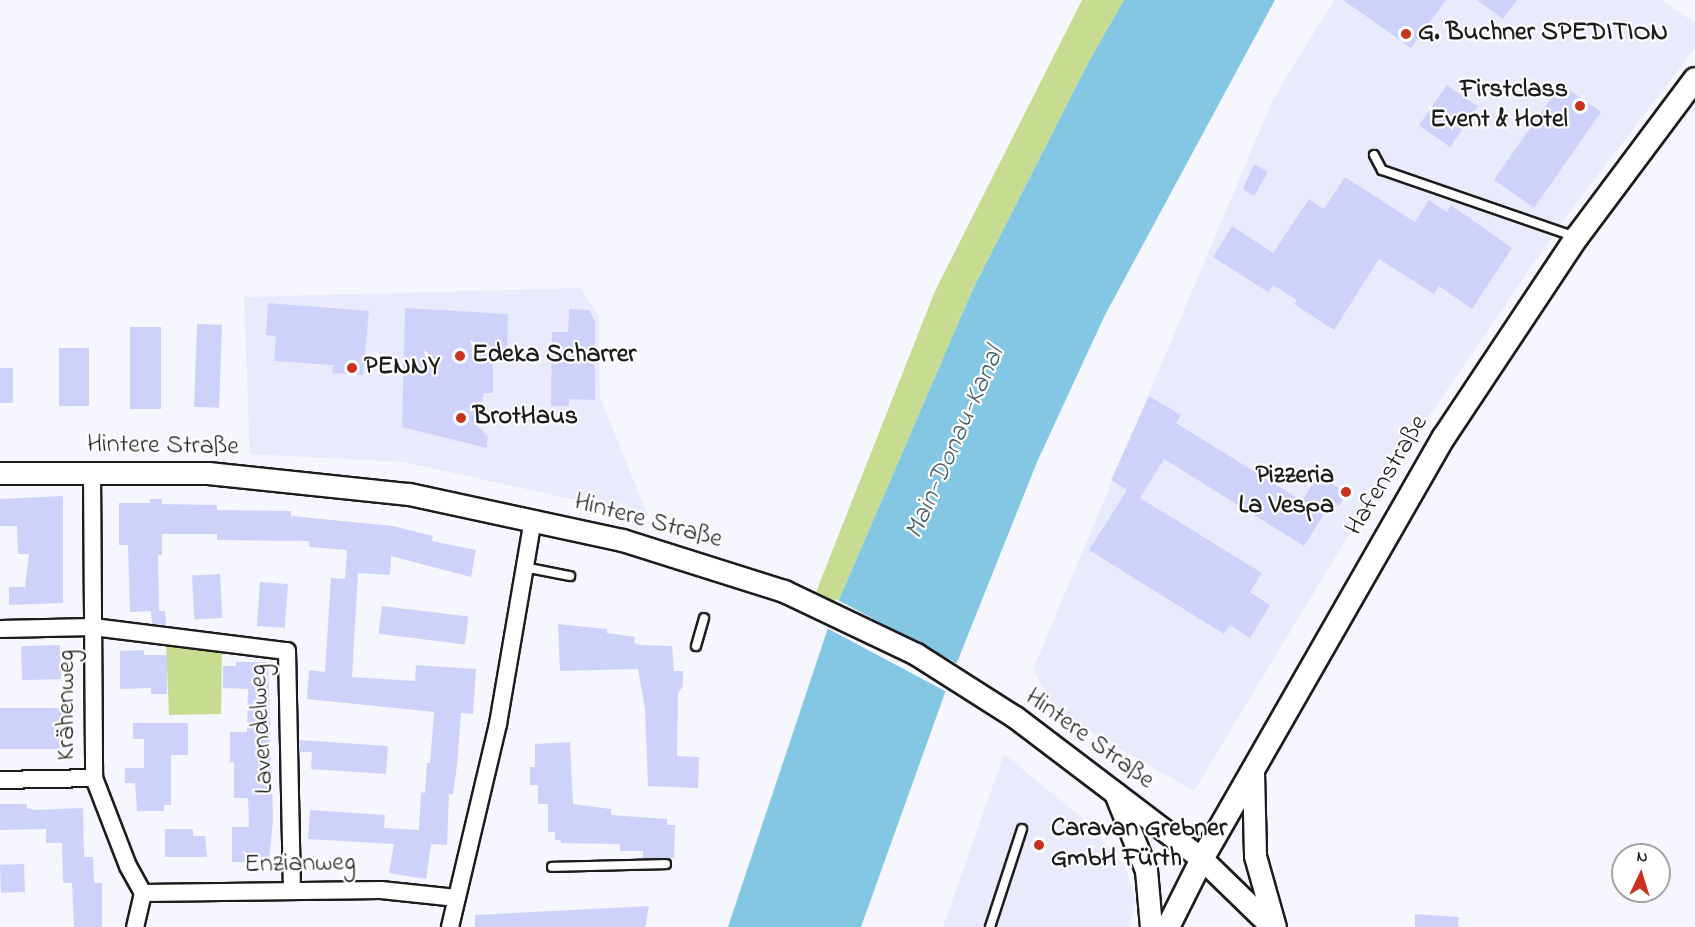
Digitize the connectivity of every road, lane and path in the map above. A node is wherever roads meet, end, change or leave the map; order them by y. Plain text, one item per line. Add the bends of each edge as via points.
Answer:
1 (1695, 79) edge
2 (1374, 155) dead end
3 (1577, 237) junction
4 (92, 472) junction
5 (0, 473) edge
6 (533, 519) junction
7 (524, 567) junction
8 (570, 576) dead end
9 (704, 618) dead end
10 (93, 627) junction
11 (0, 629) edge
12 (696, 646) dead end
13 (1253, 772) junction
14 (94, 778) junction
15 (0, 780) edge
16 (1115, 792) junction
17 (1022, 829) dead end
18 (1202, 859) junction
19 (666, 864) dead end
20 (552, 867) dead end
21 (292, 890) junction
22 (143, 893) junction
23 (457, 898) junction
24 (135, 927) edge
25 (450, 927) edge
26 (990, 927) edge
27 (1151, 927) edge
28 (1168, 927) edge
29 (1273, 927) edge

1 - 3 main road, Hafenstraße
2 - 3 lane via 1382,170
3 - 13 main road, Hafenstraße via 1444,437
4 - 5 street, Hintere Straße
4 - 6 street, Hintere Straße via 264,477 409,494
4 - 10 street, Krähenweg
6 - 7 street
6 - 16 street, Hintere Straße via 646,547 784,591 916,654 1014,717
7 - 8 lane
7 - 23 street via 500,716
9 - 12 lane
10 - 11 street
10 - 14 street, Krähenweg
10 - 21 street, Lavendelweg via 288,651
13 - 18 main road, Hafenstraße
13 - 29 street via 1255,856
14 - 15 street
14 - 22 street, Krähenweg via 128,866
16 - 18 street, Hintere Straße
16 - 27 street via 1146,870
17 - 26 lane
18 - 28 main road, Hafenstraße
18 - 29 street, Hintere Straße
19 - 20 lane
21 - 22 street, Enzianweg
21 - 23 street, Enzianweg via 381,890
22 - 24 street
23 - 25 street

